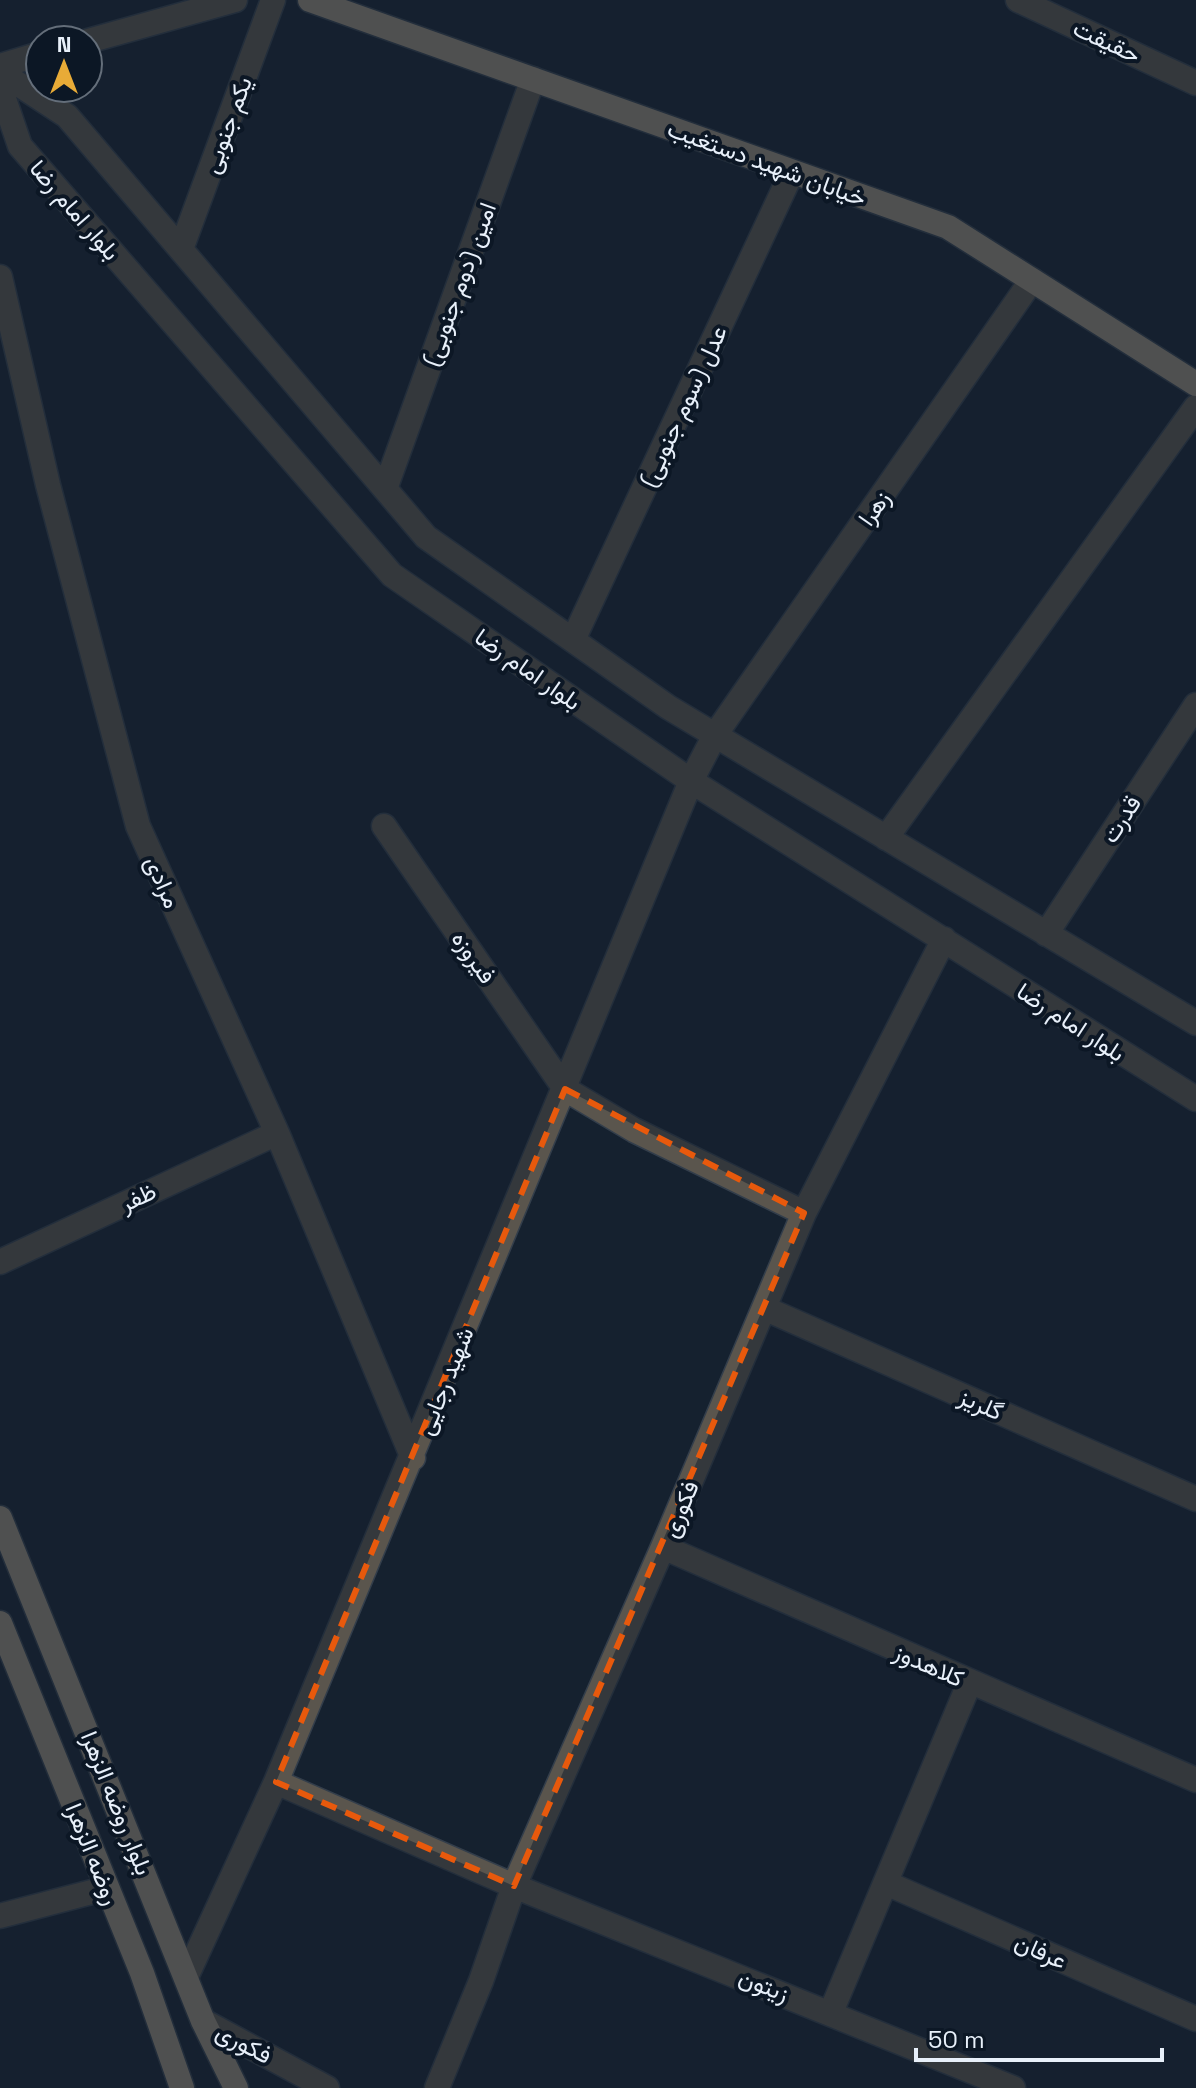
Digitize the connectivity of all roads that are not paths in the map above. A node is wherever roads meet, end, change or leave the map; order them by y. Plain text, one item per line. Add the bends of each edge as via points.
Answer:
1 (273, 0) edge
2 (310, 0) edge
3 (1018, 0) edge
4 (224, 2) edge
5 (104, 36) edge
6 (24, 59) edge
7 (0, 66) edge
8 (0, 72) edge
9 (533, 79) junction
10 (1196, 83) edge
11 (0, 87) edge
12 (792, 172) junction
13 (181, 249) junction
14 (0, 277) edge
15 (1032, 280) junction
16 (1196, 384) edge
17 (1196, 407) edge
18 (385, 489) junction
19 (573, 640) junction
20 (1196, 705) edge
21 (715, 735) junction
22 (691, 781) junction
23 (384, 826) dead end
24 (886, 838) junction
25 (1046, 934) junction
26 (944, 939) junction
27 (1196, 1023) edge
28 (565, 1089) junction
29 (1196, 1099) edge
30 (277, 1133) junction
31 (804, 1213) junction
32 (0, 1262) edge
33 (766, 1309) junction
34 (413, 1458) junction
35 (1196, 1499) edge
36 (0, 1518) edge
37 (663, 1547) junction
38 (0, 1623) edge
39 (969, 1684) junction
40 (1196, 1780) edge
41 (276, 1782) junction
42 (886, 1883) junction
43 (514, 1886) junction
44 (107, 1888) junction
45 (0, 1916) edge
46 (187, 1975) junction
47 (831, 2012) junction
48 (1196, 2019) edge
49 (203, 2021) junction
50 (182, 2088) edge
51 (236, 2088) edge
52 (327, 2088) edge
53 (437, 2088) edge
54 (1013, 2088) edge

1 - 13 street, یکم جنوبی
2 - 9 main road, خیابان شهید دستغیب
3 - 10 street, حقیقت
4 - 5 street
6 - 7 street
8 - 13 street, بلوار امام رضا via 67,116
9 - 12 main road, خیابان شهید دستغیب
9 - 18 street, امین (دوم جنوبی)
11 - 22 street, بلوار امام رضا via 20,146 392,575
12 - 15 main road, خیابان شهید دستغیب via 948,227
12 - 19 street, عدل (سوم جنوبی)
13 - 18 street, بلوار امام رضا
14 - 30 street, مرادی via 48,485 138,826
15 - 16 main road, خیابان شهید دستغیب
15 - 21 street, زهرا
17 - 24 street
18 - 19 street, بلوار امام رضا via 426,537
19 - 21 street, بلوار امام رضا
20 - 25 street, قدرت
21 - 22 street, زهرا
21 - 24 street, بلوار امام رضا
22 - 26 street, بلوار امام رضا
22 - 28 street, شهید رجایی
23 - 28 street, فیروزه
24 - 25 street, بلوار امام رضا
25 - 27 street, بلوار امام رضا
26 - 29 street, بلوار امام رضا
26 - 31 street, فکوری
28 - 31 street via 634,1130
28 - 34 street, شهید رجایی
30 - 32 street, ظفر
30 - 34 street, مرادی
31 - 33 street, فکوری
33 - 35 street, گلریز
33 - 37 street, فکوری
34 - 41 street, شهید رجایی
36 - 46 main road, بلوار روضه الزهرا
37 - 39 street, کلاهدوز
37 - 43 street, فکوری
38 - 44 main road, روضه الزهرا
39 - 40 street, کلاهدوز
39 - 42 street
41 - 43 street, زیتون
41 - 46 street, شهید رجایی
42 - 47 street
42 - 48 street, عرفان
43 - 47 street, زیتون
43 - 53 street, فکوری
44 - 45 street
44 - 50 main road, روضه الزهرا
46 - 49 main road, بلوار روضه الزهرا
47 - 54 street, زیتون
49 - 51 main road, بلوار روضه الزهرا
49 - 52 street, فکوری

